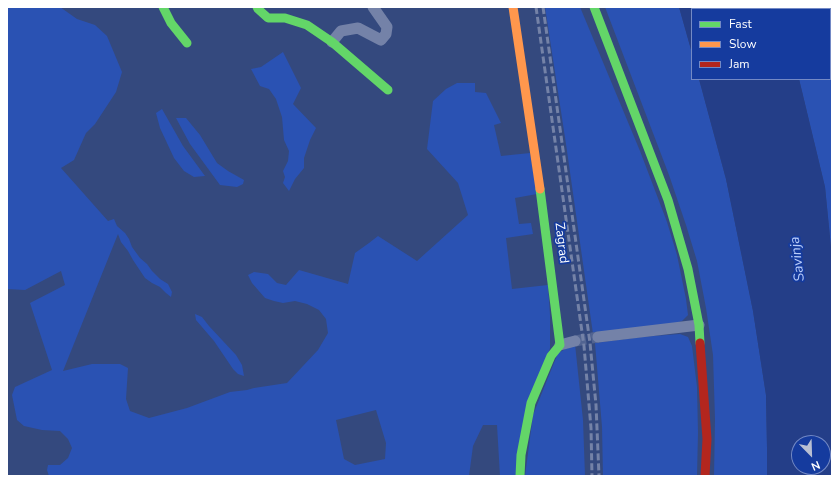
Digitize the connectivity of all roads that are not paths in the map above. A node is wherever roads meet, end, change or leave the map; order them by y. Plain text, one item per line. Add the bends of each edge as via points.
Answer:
1 (163, 7) edge
2 (257, 7) edge
3 (373, 7) edge
4 (512, 7) edge
5 (594, 7) edge
6 (187, 42) dead end
7 (332, 42) junction
8 (388, 90) dead end
9 (699, 325) junction
10 (598, 337) tunnel mouth
11 (575, 341) tunnel mouth
12 (560, 345) junction
13 (520, 476) edge
14 (705, 476) edge

1 - 6 street via 171,23
2 - 7 street via 268,18 285,18 307,25
3 - 7 street via 387,27 386,34 381,40 358,28 341,31
4 - 12 street, Zagrad
5 - 9 street via 668,200 688,269
7 - 8 street
9 - 10 street
9 - 14 street via 707,439
11 - 12 street
12 - 13 street via 551,356 531,403 521,455

